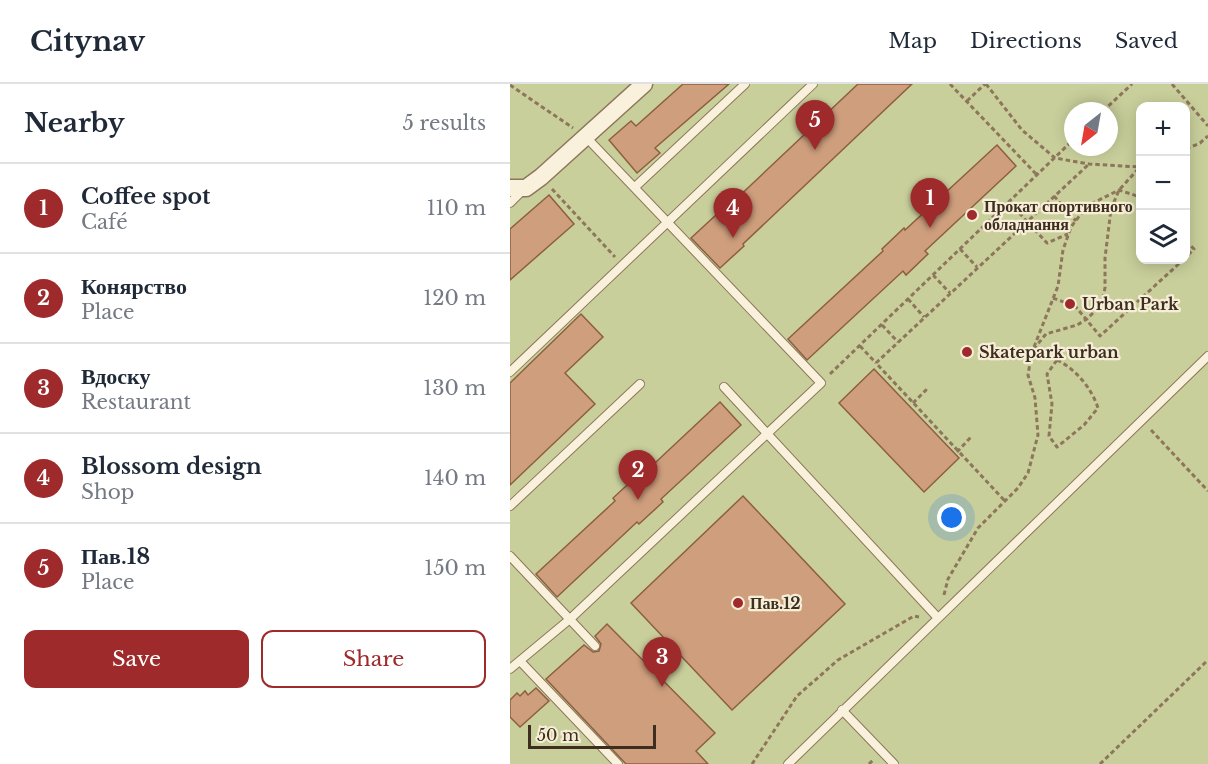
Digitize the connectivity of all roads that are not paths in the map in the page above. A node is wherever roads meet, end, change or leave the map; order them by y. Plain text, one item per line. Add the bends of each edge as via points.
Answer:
1 (644, 84) edge
2 (745, 84) edge
3 (813, 84) edge
4 (585, 136) junction
5 (518, 188) edge
6 (635, 188) junction
7 (510, 203) edge
8 (669, 222) junction
9 (1208, 356) edge
10 (510, 372) edge
11 (640, 384) dead end
12 (724, 387) dead end
13 (767, 433) junction
14 (510, 506) edge
15 (510, 556) edge
16 (938, 618) junction
17 (570, 619) junction
18 (595, 646) dead end
19 (520, 661) junction
20 (510, 669) edge
21 (842, 710) junction
22 (618, 764) edge
23 (788, 764) edge
24 (894, 764) edge

1 - 4 street
2 - 6 lane
3 - 8 lane
4 - 5 street via 541,177
4 - 6 lane
5 - 7 lane
6 - 8 lane
8 - 10 lane
8 - 13 lane via 821,383
9 - 16 lane
11 - 14 lane
12 - 13 lane
13 - 16 lane
13 - 17 lane
15 - 17 lane
16 - 21 lane
17 - 18 lane
17 - 19 lane
19 - 20 lane
19 - 22 lane
21 - 23 lane
21 - 24 lane

